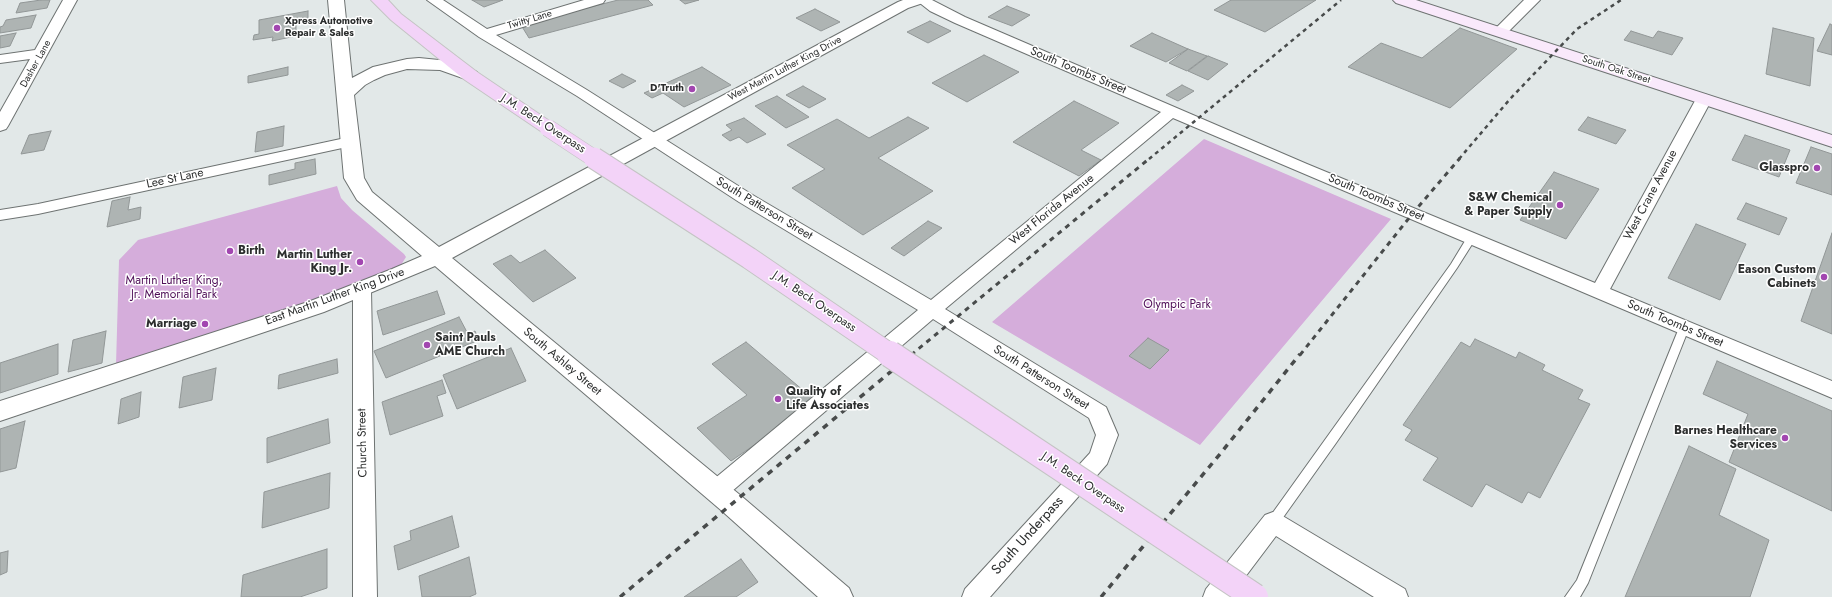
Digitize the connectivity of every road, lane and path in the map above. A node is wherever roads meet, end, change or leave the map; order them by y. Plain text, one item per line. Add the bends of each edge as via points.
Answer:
1 (70, 0) edge
2 (336, 0) edge
3 (379, 0) edge
4 (434, 0) edge
5 (598, 0) edge
6 (918, 0) edge
7 (923, 0) edge
8 (1401, 0) edge
9 (1534, 0) edge
10 (1500, 32) junction
11 (484, 34) junction
12 (42, 53) junction
13 (0, 59) edge
14 (471, 76) junction
15 (346, 94) junction
16 (1704, 99) junction
17 (1172, 111) junction
18 (0, 126) edge
19 (652, 140) junction
20 (1832, 141) edge
21 (350, 142) junction
22 (0, 215) edge
23 (1471, 238) junction
24 (437, 257) junction
25 (362, 290) junction
26 (1599, 292) junction
27 (931, 310) junction
28 (1684, 328) junction
29 (1832, 390) edge
30 (0, 411) edge
31 (1098, 413) joint
32 (716, 491) junction
33 (1273, 522) junction
34 (365, 597) edge
35 (839, 597) edge
36 (974, 597) edge
37 (1216, 597) edge
38 (1254, 597) edge
39 (1396, 597) edge
40 (1572, 597) edge

1 - 12 street, Dasher Lane
2 - 15 street, South Ashley Street
3 - 14 main road, J.M. Beck Overpass via 396,17
4 - 11 street, South Patterson Street
5 - 11 street, Twitty Lane
6 - 19 street, West Martin Luther King Drive via 903,5
7 - 17 street, South Toombs Street via 960,20
8 - 10 main road, South Oak Street
9 - 10 street
10 - 16 main road, South Oak Street
11 - 19 street, South Patterson Street via 582,93
12 - 13 street
12 - 18 street, Dasher Lane
14 - 15 street via 443,65 419,62 379,71 359,81
14 - 38 main road, J.M. Beck Overpass, bridge via 749,258
15 - 21 street, South Ashley Street
16 - 20 main road, South Oak Street
16 - 26 street, West Crane Avenue
17 - 23 street, South Toombs Street
17 - 27 street, West Florida Avenue
19 - 24 street, East Martin Luther King Drive
19 - 27 street, South Patterson Street
21 - 22 street, Lee St Lane
21 - 24 street, South Ashley Street via 354,178 364,196
23 - 26 street, South Toombs Street
23 - 33 lane
24 - 25 street, East Martin Luther King Drive
24 - 32 street, South Ashley Street
25 - 30 street, East Martin Luther King Drive
25 - 34 street, Church Street
26 - 28 street, South Toombs Street
27 - 31 street, South Patterson Street
27 - 32 street, West Florida Avenue
28 - 29 street, South Toombs Street
28 - 40 lane via 1582,583
31 - 36 street, South Underpass via 1107,435 1099,458
32 - 35 street, South Ashley Street
33 - 37 street
33 - 39 street

